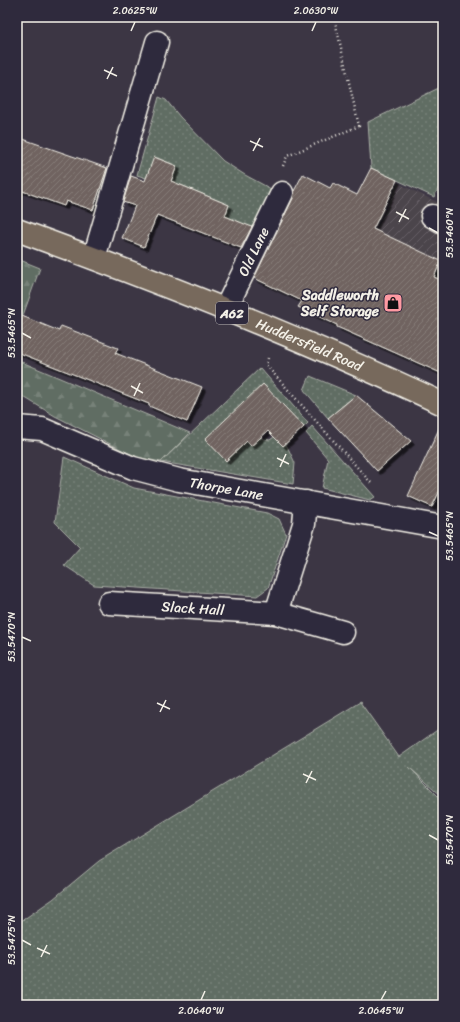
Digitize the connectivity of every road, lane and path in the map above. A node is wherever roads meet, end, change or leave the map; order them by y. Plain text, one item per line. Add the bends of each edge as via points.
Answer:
1 (334, 17) edge
2 (157, 42) dead end
3 (282, 193) joint
4 (17, 230) edge
5 (94, 258) junction
6 (226, 310) junction
7 (270, 353) dead end
8 (443, 404) edge
9 (17, 427) edge
10 (306, 502) junction
11 (383, 516) junction
12 (443, 527) edge
13 (109, 603) dead end
14 (276, 613) junction
15 (344, 632) dead end

1 - 3 path via 359,126 287,156 274,185
2 - 5 street
3 - 6 street, Old Lane
4 - 5 main road, Huddersfield Road / A62
5 - 6 main road, Huddersfield Road / A62
6 - 8 main road, Huddersfield Road / A62 via 384,376
7 - 11 path via 266,366 385,498
9 - 10 street, Thorpe Lane via 42,429 133,468 179,480
10 - 11 street, Thorpe Lane
10 - 14 street via 304,524
11 - 12 street, Thorpe Lane
13 - 14 street, Slack Hall
14 - 15 street, Slack Hall

